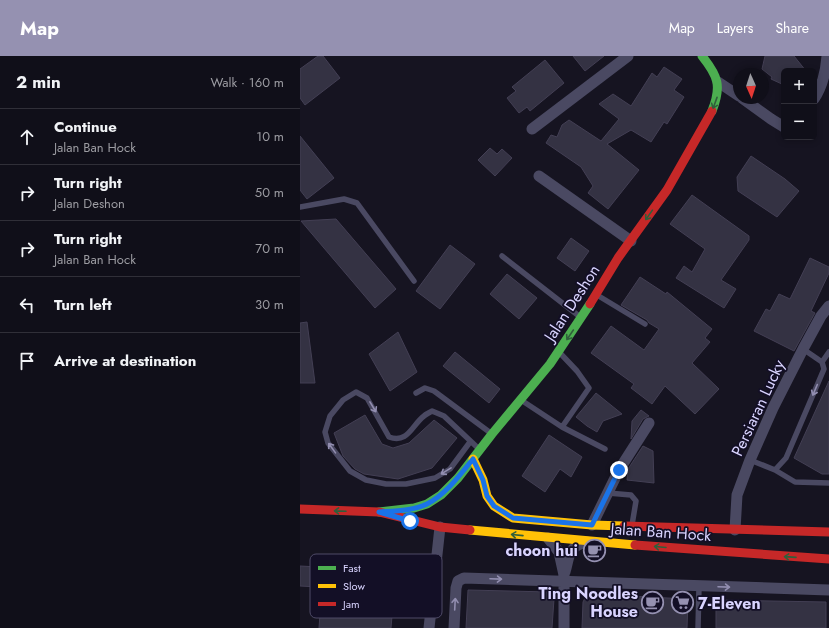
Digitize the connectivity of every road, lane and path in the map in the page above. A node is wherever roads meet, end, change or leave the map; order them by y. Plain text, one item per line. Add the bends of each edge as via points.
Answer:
1 (628, 56) edge
2 (702, 56) edge
3 (827, 56) edge
4 (718, 82) junction
5 (733, 92) edge
6 (817, 94) edge
7 (750, 104) edge
8 (781, 125) edge
9 (532, 129) dead end
10 (539, 176) dead end
11 (300, 207) edge
12 (631, 241) junction
13 (502, 256) dead end
14 (414, 281) dead end
15 (596, 295) junction
16 (829, 306) edge
17 (581, 318) junction
18 (645, 324) dead end
19 (803, 349) junction
20 (558, 351) junction
21 (829, 352) edge
22 (822, 362) junction
23 (416, 393) dead end
24 (521, 400) junction
25 (649, 423) dead end
26 (562, 427) junction
27 (492, 434) junction
28 (470, 442) junction
29 (605, 449) dead end
30 (480, 450) junction
31 (473, 459) junction
32 (750, 460) junction
33 (775, 470) junction
34 (829, 483) edge
35 (607, 493) junction
36 (300, 509) edge
37 (379, 512) junction
38 (592, 525) junction
39 (440, 527) junction
40 (632, 527) junction
41 (735, 530) junction
42 (829, 532) edge
43 (548, 538) junction
44 (590, 542) junction
45 (437, 554) edge
46 (829, 558) edge
47 (564, 578) junction
48 (699, 587) junction
49 (829, 590) edge
50 (430, 618) edge
51 (429, 628) edge
52 (454, 628) edge
53 (564, 628) edge
54 (698, 628) edge

1 - 9 street
2 - 4 main road via 714,71
3 - 6 street
4 - 5 street
4 -> 12 main road, Jalan Deshon via 719,91 712,111 667,190
7 - 8 street
10 - 12 street
11 - 14 lane via 344,199 357,203
12 - 15 main road, Jalan Deshon
13 - 17 lane
15 - 17 main road, Jalan Deshon
15 - 18 lane
16 - 19 street, Persiaran Lucky
17 -> 20 main road, Jalan Deshon
19 - 22 lane
19 - 32 street, Persiaran Lucky
20 - 24 main road, Jalan Deshon
20 - 26 lane via 589,388
21 - 22 lane
22 -> 33 lane via 824,369 786,458
23 - 27 lane via 425,388 434,390
24 - 26 lane
24 - 27 main road, Jalan Deshon
25 - 35 street
26 - 29 lane
27 - 30 main road, Jalan Deshon
28 -> 28 lane via 450,469 435,478 406,484 386,484 366,480 350,471 328,444 325,432 330,416 343,400 356,392 367,398 389,436 394,439 404,437 423,416 432,412 444,416
28 - 30 lane
30 - 31 main road, Jalan Deshon
31 - 37 main road, Jalan Deshon via 441,495 427,504
31 - 38 main road, Jalan Ban Hock via 487,496 494,506 513,518
32 - 33 lane
32 - 41 street, Persiaran Lucky via 738,495
33 - 34 lane via 795,482
35 - 38 street
35 - 40 lane via 631,495 636,501
37 -> 36 main road, Jalan Ban Hock
37 - 39 main road, Jalan Ban Hock
38 - 40 main road, Jalan Ban Hock
43 -> 39 main road, Jalan Ban Hock
39 - 45 street
40 - 41 main road, Jalan Ban Hock
41 - 42 main road, Jalan Ban Hock
43 - 44 main road, Jalan Ban Hock
43 - 47 street via 559,552
46 -> 44 main road, Jalan Ban Hock via 799,558
44 - 47 street via 574,547 569,553
47 - 48 street
52 -> 47 street via 456,588 458,581 464,578
47 - 53 street
48 -> 49 street
48 - 54 lane
50 - 51 street

